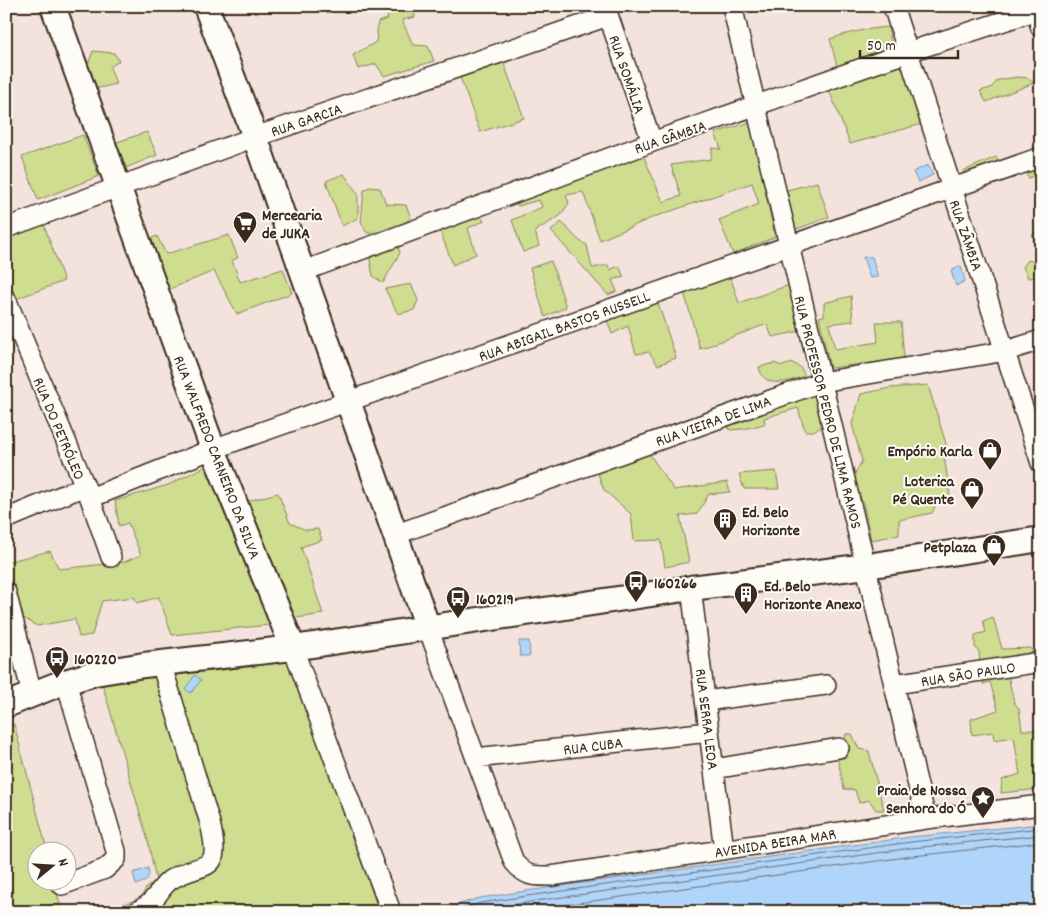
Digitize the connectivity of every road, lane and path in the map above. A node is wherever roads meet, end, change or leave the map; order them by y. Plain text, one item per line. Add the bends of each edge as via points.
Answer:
1 (53, 6) edge
2 (206, 6) edge
3 (732, 6) edge
4 (893, 6) edge
5 (606, 11) edge
6 (1039, 14) edge
7 (908, 52) junction
8 (757, 106) junction
9 (255, 137) junction
10 (652, 142) junction
11 (1041, 157) edge
12 (117, 187) junction
13 (951, 188) junction
14 (6, 228) edge
15 (790, 244) junction
16 (301, 272) junction
17 (6, 300) edge
18 (1041, 340) edge
19 (1006, 351) junction
20 (820, 382) junction
21 (347, 402) junction
22 (213, 449) junction
23 (1041, 463) edge
24 (88, 492) junction
25 (6, 519) edge
26 (394, 535) junction
27 (1041, 539) edge
28 (111, 557) dead end
29 (867, 566) junction
30 (691, 588) junction
31 (6, 592) edge
32 (428, 628) junction
33 (293, 648) junction
34 (1041, 662) edge
35 (161, 663) junction
36 (894, 684) junction
37 (826, 685) dead end
38 (69, 689) junction
39 (32, 694) junction
40 (706, 701) junction
41 (6, 705) edge
42 (709, 732) junction
43 (839, 748) dead end
44 (476, 758) junction
45 (714, 769) junction
46 (1041, 805) edge
47 (926, 818) junction
48 (724, 850) junction
49 (78, 879) edge
50 (389, 906) dead end
51 (138, 912) edge

1 - 12 main road, RUA WALFREDO CARNEIRO DA SILVA
2 - 9 main road
3 - 8 street, RUA PROFESSOR PEDRO DE LIMA RAMOS
4 - 7 street, RUA ZÂMBIA
5 - 9 street, RUA GARCIA
5 - 10 street, RUA SOMÁLIA
6 - 7 street, RUA GÂMBIA
7 - 8 street, RUA GÂMBIA
7 - 13 street, RUA ZÂMBIA
8 - 10 street, RUA GÂMBIA
8 - 15 street, RUA PROFESSOR PEDRO DE LIMA RAMOS
9 - 12 street, RUA GARCIA
9 - 16 main road
10 - 16 street, RUA GÂMBIA
11 - 13 street, RUA ABIGAIL BASTOS RUSSELL
12 - 14 street, RUA GARCIA
12 - 22 main road, RUA WALFREDO CARNEIRO DA SILVA
13 - 15 street, RUA ABIGAIL BASTOS RUSSELL
13 - 19 street, RUA ZÂMBIA
15 - 20 street, RUA PROFESSOR PEDRO DE LIMA RAMOS
15 - 21 street, RUA ABIGAIL BASTOS RUSSELL
16 - 21 main road
17 - 24 street, RUA DO PETRÓLEO
18 - 19 street, RUA VIEIRA DE LIMA
19 - 20 street, RUA VIEIRA DE LIMA
19 - 23 street, RUA ZÂMBIA
20 - 26 street, RUA VIEIRA DE LIMA
20 - 29 street, RUA PROFESSOR PEDRO DE LIMA RAMOS
21 - 22 street, RUA ABIGAIL BASTOS RUSSELL
21 - 26 main road
22 - 24 street, RUA ABIGAIL BASTOS RUSSELL
22 - 33 main road, RUA WALFREDO CARNEIRO DA SILVA
24 - 25 street, RUA ABIGAIL BASTOS RUSSELL
24 - 28 street, RUA DO PETRÓLEO
26 - 32 main road
27 - 29 main road
29 - 30 main road
29 - 36 street, RUA PROFESSOR PEDRO DE LIMA RAMOS
30 - 32 main road
30 - 40 street, RUA SERRA LEOA
31 - 39 street
32 - 33 main road
32 - 44 street
33 - 35 main road
33 - 50 street, RUA WALFREDO CARNEIRO DA SILVA
34 - 36 street, RUA SÃO PAULO
35 - 38 main road via 96,673
35 - 51 street via 210,824 214,856 211,863 203,868 162,886 148,905
36 - 47 street, RUA PROFESSOR PEDRO DE LIMA RAMOS
37 - 40 street
38 - 39 main road
38 - 49 street via 116,851 116,859 105,869
39 - 41 main road
40 - 42 street, RUA SERRA LEOA
42 - 44 street, RUA CUBA
42 - 45 street, RUA SERRA LEOA
43 - 45 street
44 - 48 street, AVENIDA BEIRA MAR via 514,862 522,872 552,876
45 - 48 street, RUA SERRA LEOA
46 - 47 street, AVENIDA BEIRA MAR
47 - 48 street, AVENIDA BEIRA MAR

